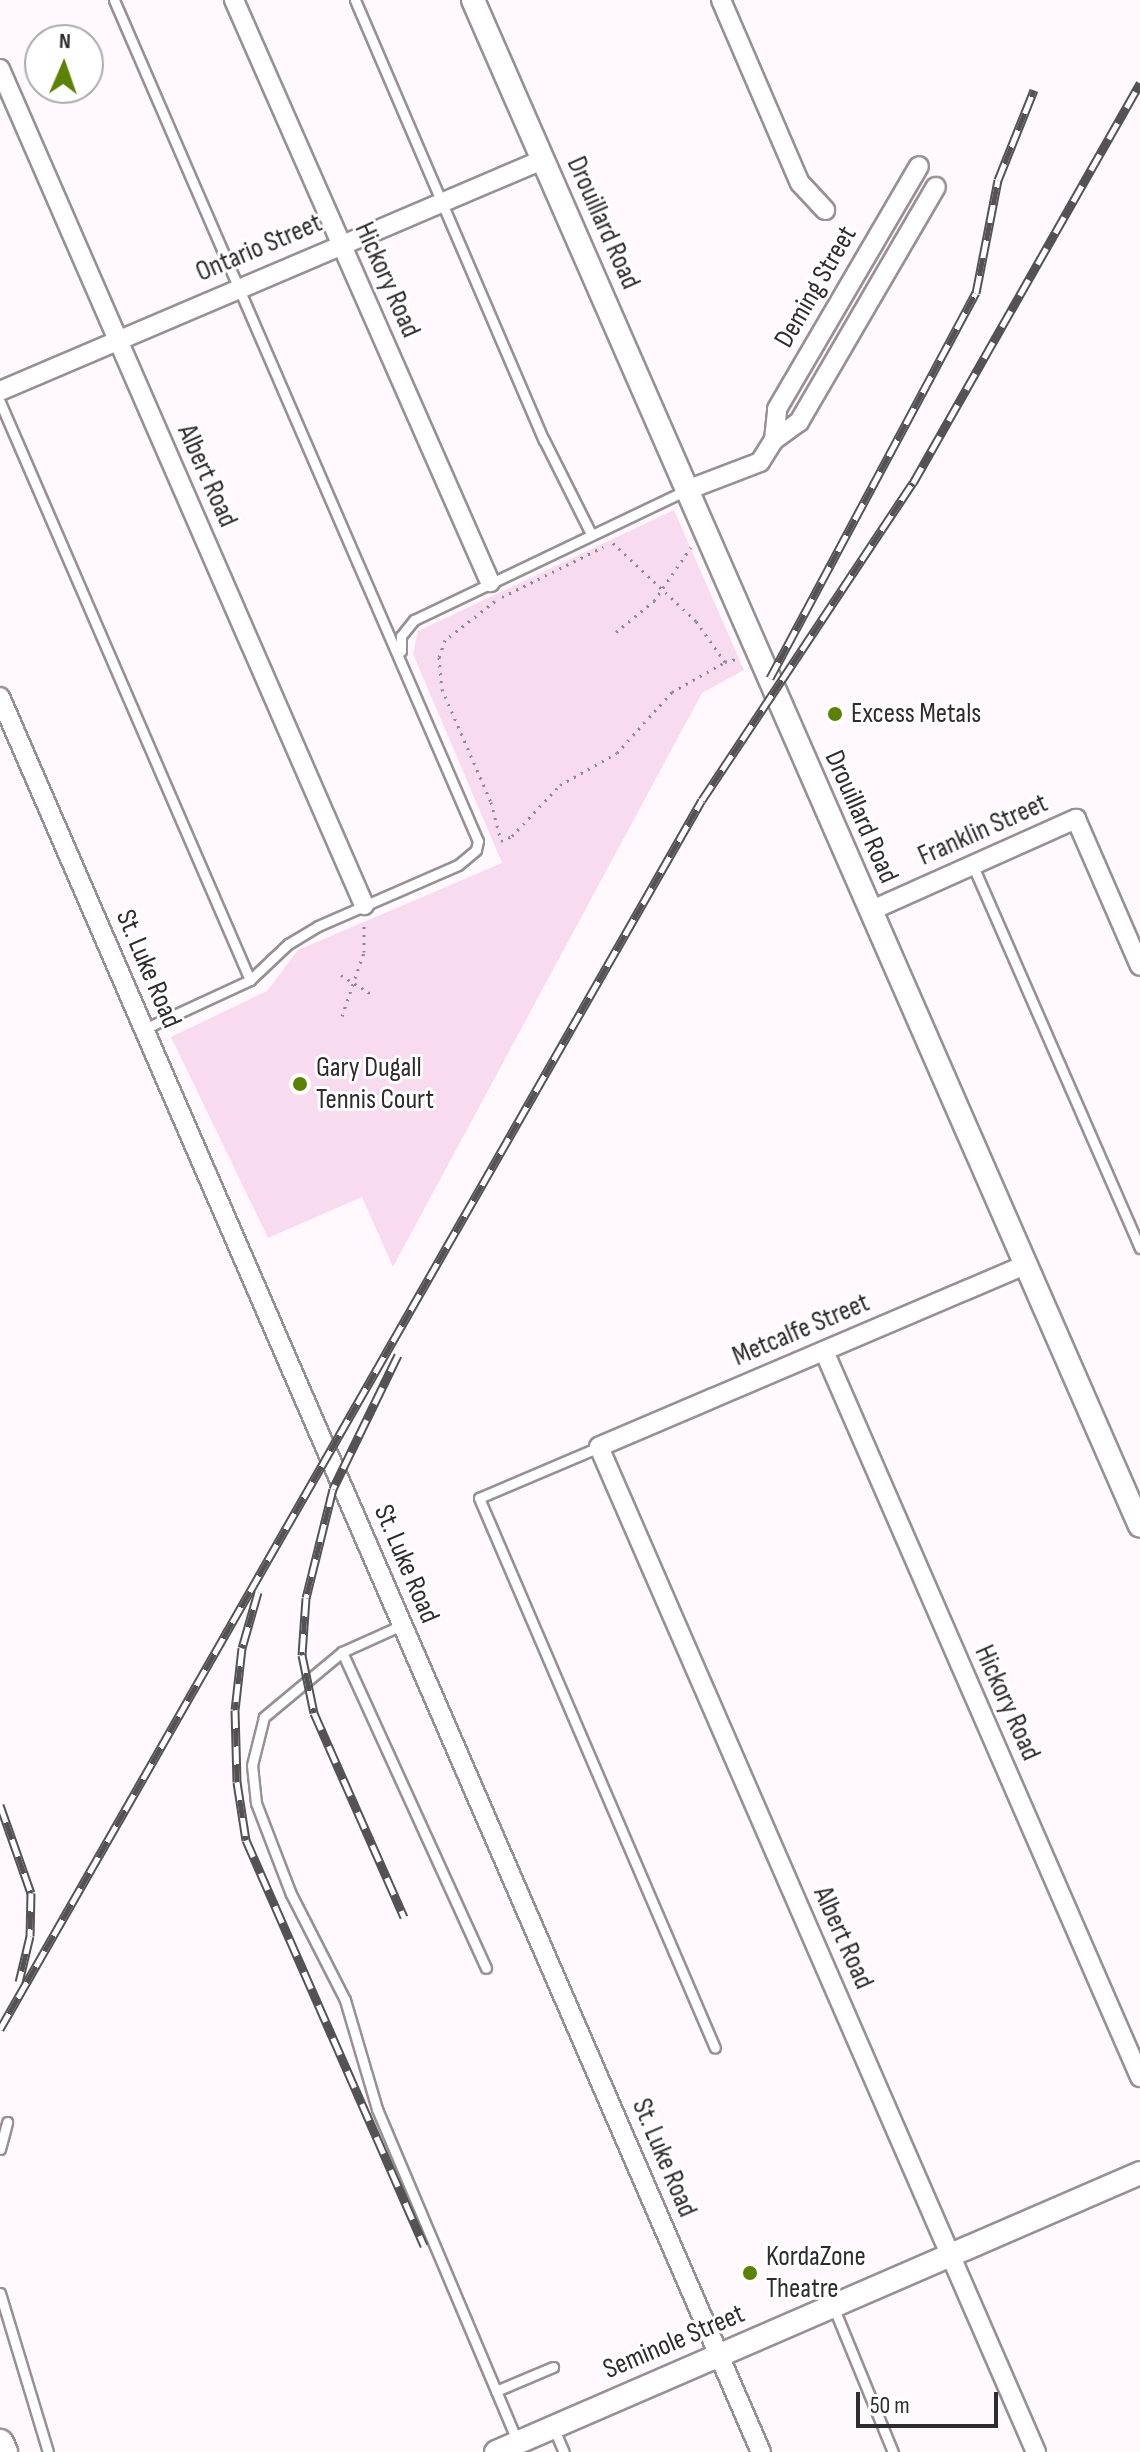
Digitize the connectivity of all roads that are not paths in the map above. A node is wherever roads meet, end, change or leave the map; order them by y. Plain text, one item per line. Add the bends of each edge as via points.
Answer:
1 (114, 0) edge
2 (234, 0) edge
3 (355, 0) edge
4 (473, 0) edge
5 (721, 0) edge
6 (0, 69) edge
7 (542, 160) junction
8 (919, 166) dead end
9 (936, 187) dead end
10 (444, 201) junction
11 (825, 210) dead end
12 (340, 244) junction
13 (240, 286) junction
14 (116, 339) junction
15 (0, 391) edge
16 (0, 402) edge
17 (774, 440) junction
18 (687, 490) junction
19 (591, 534) junction
20 (490, 582) junction
21 (400, 654) junction
22 (0, 697) edge
23 (973, 866) junction
24 (364, 905) junction
25 (870, 911) junction
26 (1140, 966) edge
27 (250, 980) junction
28 (144, 1029) junction
29 (1140, 1248) edge
30 (1025, 1265) junction
31 (824, 1351) junction
32 (599, 1447) junction
33 (1140, 1526) edge
34 (402, 1625) junction
35 (342, 1652) junction
36 (486, 1968) dead end
37 (1134, 2045) edge
38 (715, 2048) dead end
39 (1140, 2077) edge
40 (7, 2122) dead end
41 (0, 2149) edge
42 (1140, 2173) edge
43 (951, 2255) junction
44 (0, 2293) edge
45 (833, 2306) junction
46 (719, 2355) junction
47 (553, 2367) dead end
48 (496, 2391) junction
49 (553, 2426) junction
50 (0, 2443) edge
51 (518, 2443) junction
52 (4, 2452) edge
53 (48, 2452) edge
54 (496, 2452) edge
55 (564, 2452) edge
56 (761, 2452) edge
57 (893, 2452) edge
58 (1036, 2452) edge

1 - 13 lane
2 - 12 street, Hickory Road
3 - 10 lane
4 - 7 street, Drouillard Road
5 - 11 street via 800,183
6 - 14 street, Albert Road
7 - 10 street, Ontario Street
7 - 18 street, Drouillard Road
8 - 17 street, Deming Street via 777,409
9 - 17 street, Deming Street via 799,422
10 - 12 street, Ontario Street
10 - 19 lane via 544,440
12 - 13 street, Ontario Street
12 - 20 street, Hickory Road
13 - 14 street, Ontario Street
13 - 21 lane
14 - 15 street, Ontario Street
14 - 24 street, Albert Road
16 - 27 lane
17 - 18 street, Deming Street via 760,462
18 - 19 lane
18 - 25 street, Drouillard Road
19 - 20 lane
20 - 21 lane via 414,620 401,636
21 - 24 lane via 478,841 476,850 458,865
22 - 28 street, St. Luke Road
23 - 25 street, Franklin Street
23 - 26 street, Franklin Street via 1076,819
23 - 29 lane
24 - 27 lane via 288,944
25 - 30 street, Drouillard Road
27 - 28 lane
28 - 34 street, St. Luke Road
30 - 31 street, Metcalfe Street
30 - 33 street, Drouillard Road
31 - 32 street, Metcalfe Street
31 - 37 street, Hickory Road
32 - 38 lane via 479,1498
32 - 43 street, Albert Road
34 - 35 lane
34 - 46 street, St. Luke Road
35 - 36 lane
35 - 48 lane via 264,1717 252,1765 256,1803 291,1894 345,2000 377,2109
37 - 39 street, Hickory Road
40 - 41 lane
42 - 43 street, Seminole Street
43 - 45 street, Seminole Street
43 - 58 street, Albert Road
44 - 53 lane
45 - 46 street, Seminole Street
45 - 57 lane
46 - 49 street, Seminole Street
46 - 56 street, St. Luke Road
47 - 48 lane
48 - 51 lane
49 - 51 street, Seminole Street
49 - 55 lane
50 - 52 main road
51 - 54 street, Seminole Street

